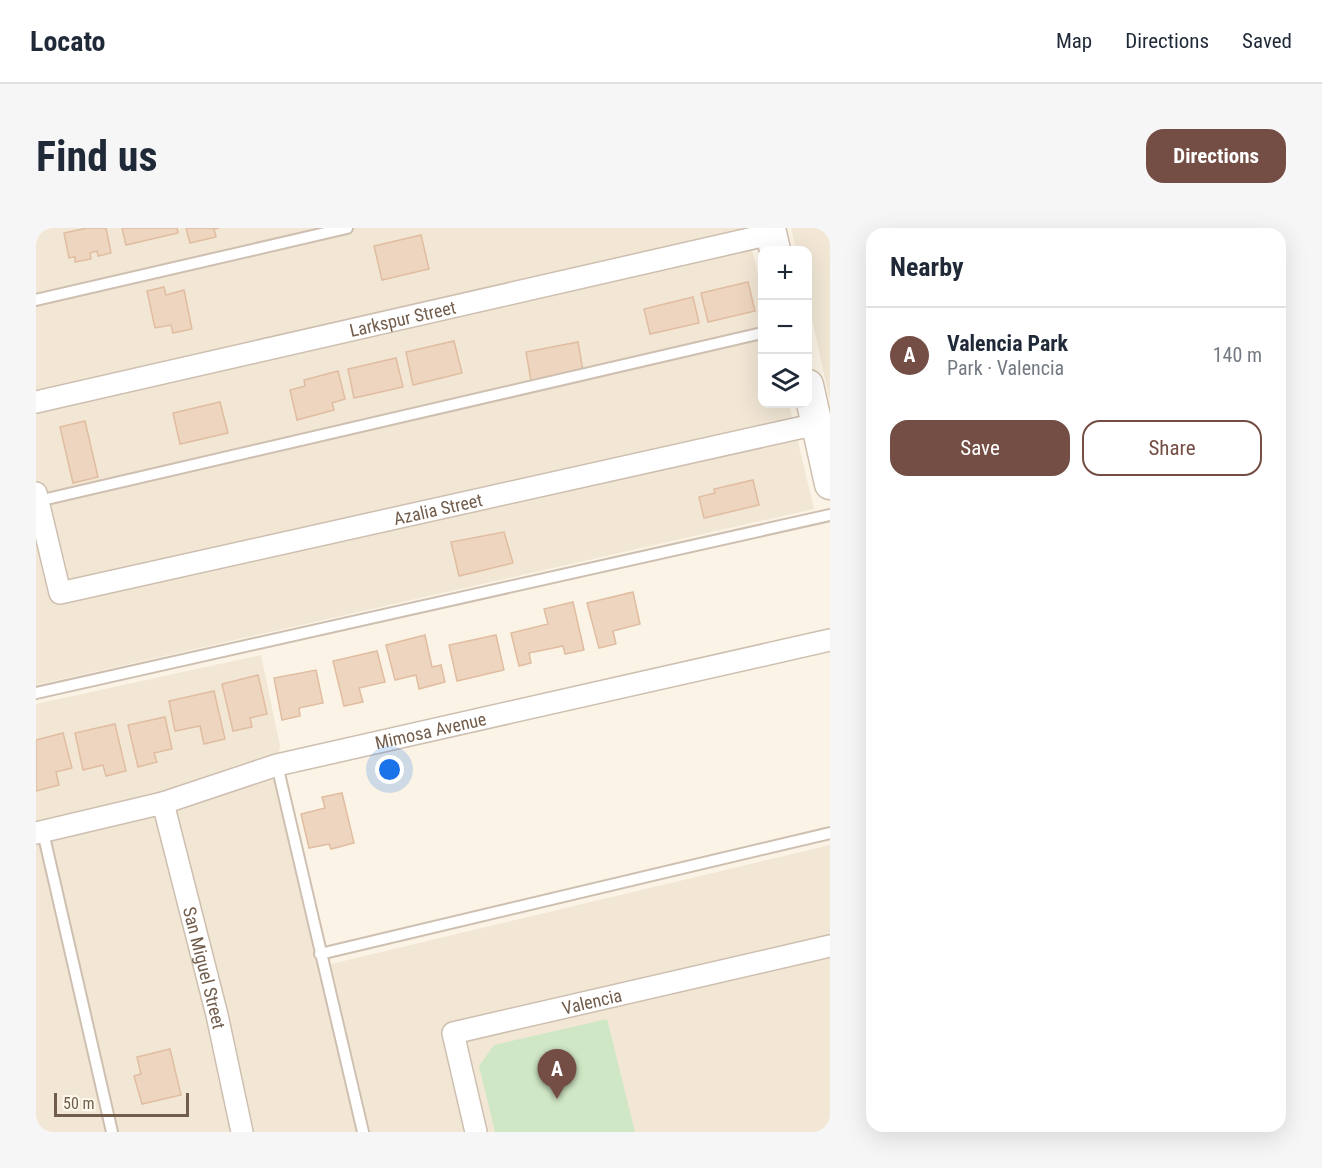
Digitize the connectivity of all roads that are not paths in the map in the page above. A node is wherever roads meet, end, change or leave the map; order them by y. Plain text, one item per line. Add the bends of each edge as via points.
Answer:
1 (347, 228) edge
2 (772, 238) edge
3 (36, 300) edge
4 (758, 334) edge
5 (36, 402) edge
6 (812, 404) edge
7 (817, 424) junction
8 (829, 477) edge
9 (37, 497) edge
10 (830, 515) edge
11 (830, 640) edge
12 (36, 693) edge
13 (277, 765) junction
14 (163, 803) junction
15 (40, 832) edge
16 (830, 833) edge
17 (830, 946) edge
18 (321, 954) junction
19 (112, 1132) edge
20 (242, 1132) edge
21 (363, 1132) edge
22 (476, 1132) edge

1 - 3 lane
2 - 5 street, Larkspur Street
4 - 9 lane
6 - 7 main road
7 - 8 main road
7 - 9 street, Azalia Street via 60,593
10 - 12 lane
11 - 13 street, Mimosa Avenue
13 - 14 street, Mimosa Avenue
13 - 18 lane
14 - 15 street, Mimosa Avenue
14 - 20 street, San Miguel Street via 217,1015
15 - 19 lane
16 - 18 lane
17 - 22 street, Valencia via 453,1033
18 - 21 lane

